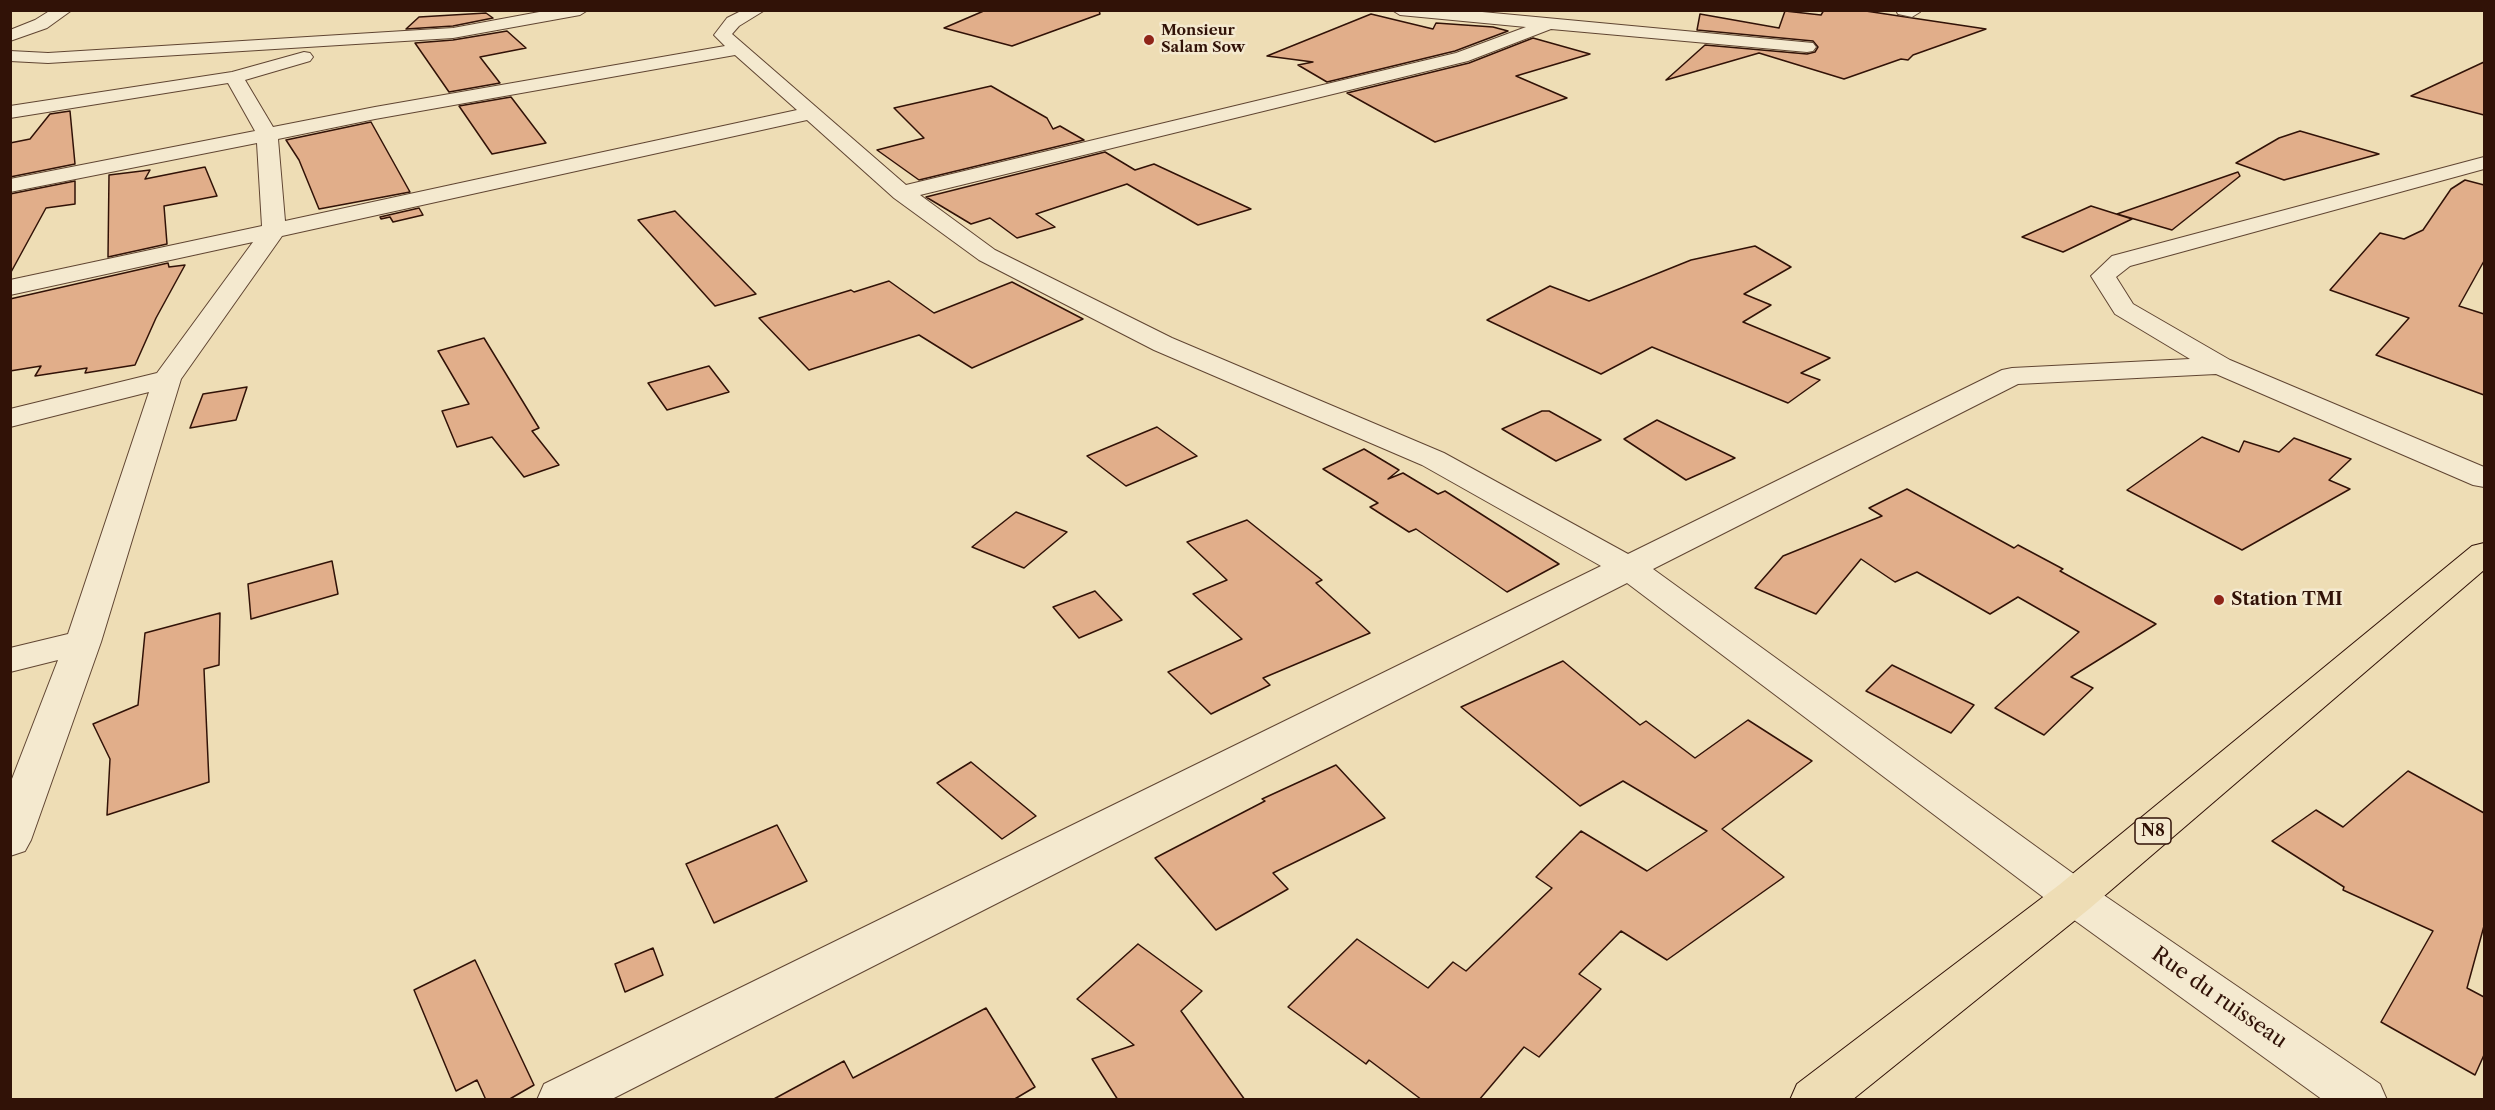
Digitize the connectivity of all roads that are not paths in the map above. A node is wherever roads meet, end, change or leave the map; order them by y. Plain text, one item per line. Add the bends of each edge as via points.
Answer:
1 (64, 10) edge
2 (580, 10) edge
3 (757, 10) edge
4 (1400, 10) edge
5 (1622, 16) dead end
6 (1548, 24) junction
7 (1601, 28) junction
8 (10, 36) edge
9 (360, 40) junction
10 (1807, 47) dead end
11 (739, 49) junction
12 (10, 56) edge
13 (234, 77) junction
14 (10, 112) edge
15 (812, 113) junction
16 (267, 134) junction
17 (2484, 163) edge
18 (10, 186) edge
19 (902, 193) junction
20 (274, 230) junction
21 (10, 288) edge
22 (2220, 366) junction
23 (167, 379) junction
24 (10, 418) edge
25 (2484, 478) edge
26 (2484, 553) edge
27 (1629, 568) junction
28 (83, 642) junction
29 (10, 660) edge
30 (10, 840) edge
31 (2074, 897) junction
32 (610, 1088) edge
33 (561, 1100) edge
34 (1814, 1100) edge
35 (2363, 1100) edge

1 - 8 street
2 - 9 street via 453,33
3 - 11 street via 733,22 723,35
4 - 6 street
5 - 7 street
6 - 7 street
6 - 19 street via 1462,57
7 - 10 street
9 - 12 street via 48,58
9 - 13 street
11 - 15 street, Rue du ruisseau
11 - 16 street
13 - 14 street
13 - 16 street
15 - 19 street, Rue du ruisseau
15 - 20 street
16 - 18 street
16 - 20 street
17 - 22 street via 2121,261 2103,276 2124,309
19 - 27 street, Rue du ruisseau via 987,255 1163,344 1433,459
20 - 21 street
20 - 23 street
22 - 25 street
22 - 27 street via 2012,376
23 - 24 street
23 - 28 street
26 - 31 main road, N8
27 - 31 street, Rue du ruisseau
27 - 32 street
28 - 29 street
28 - 30 street
31 - 34 main road, N8
31 - 35 street, Rue du ruisseau
32 - 33 street

